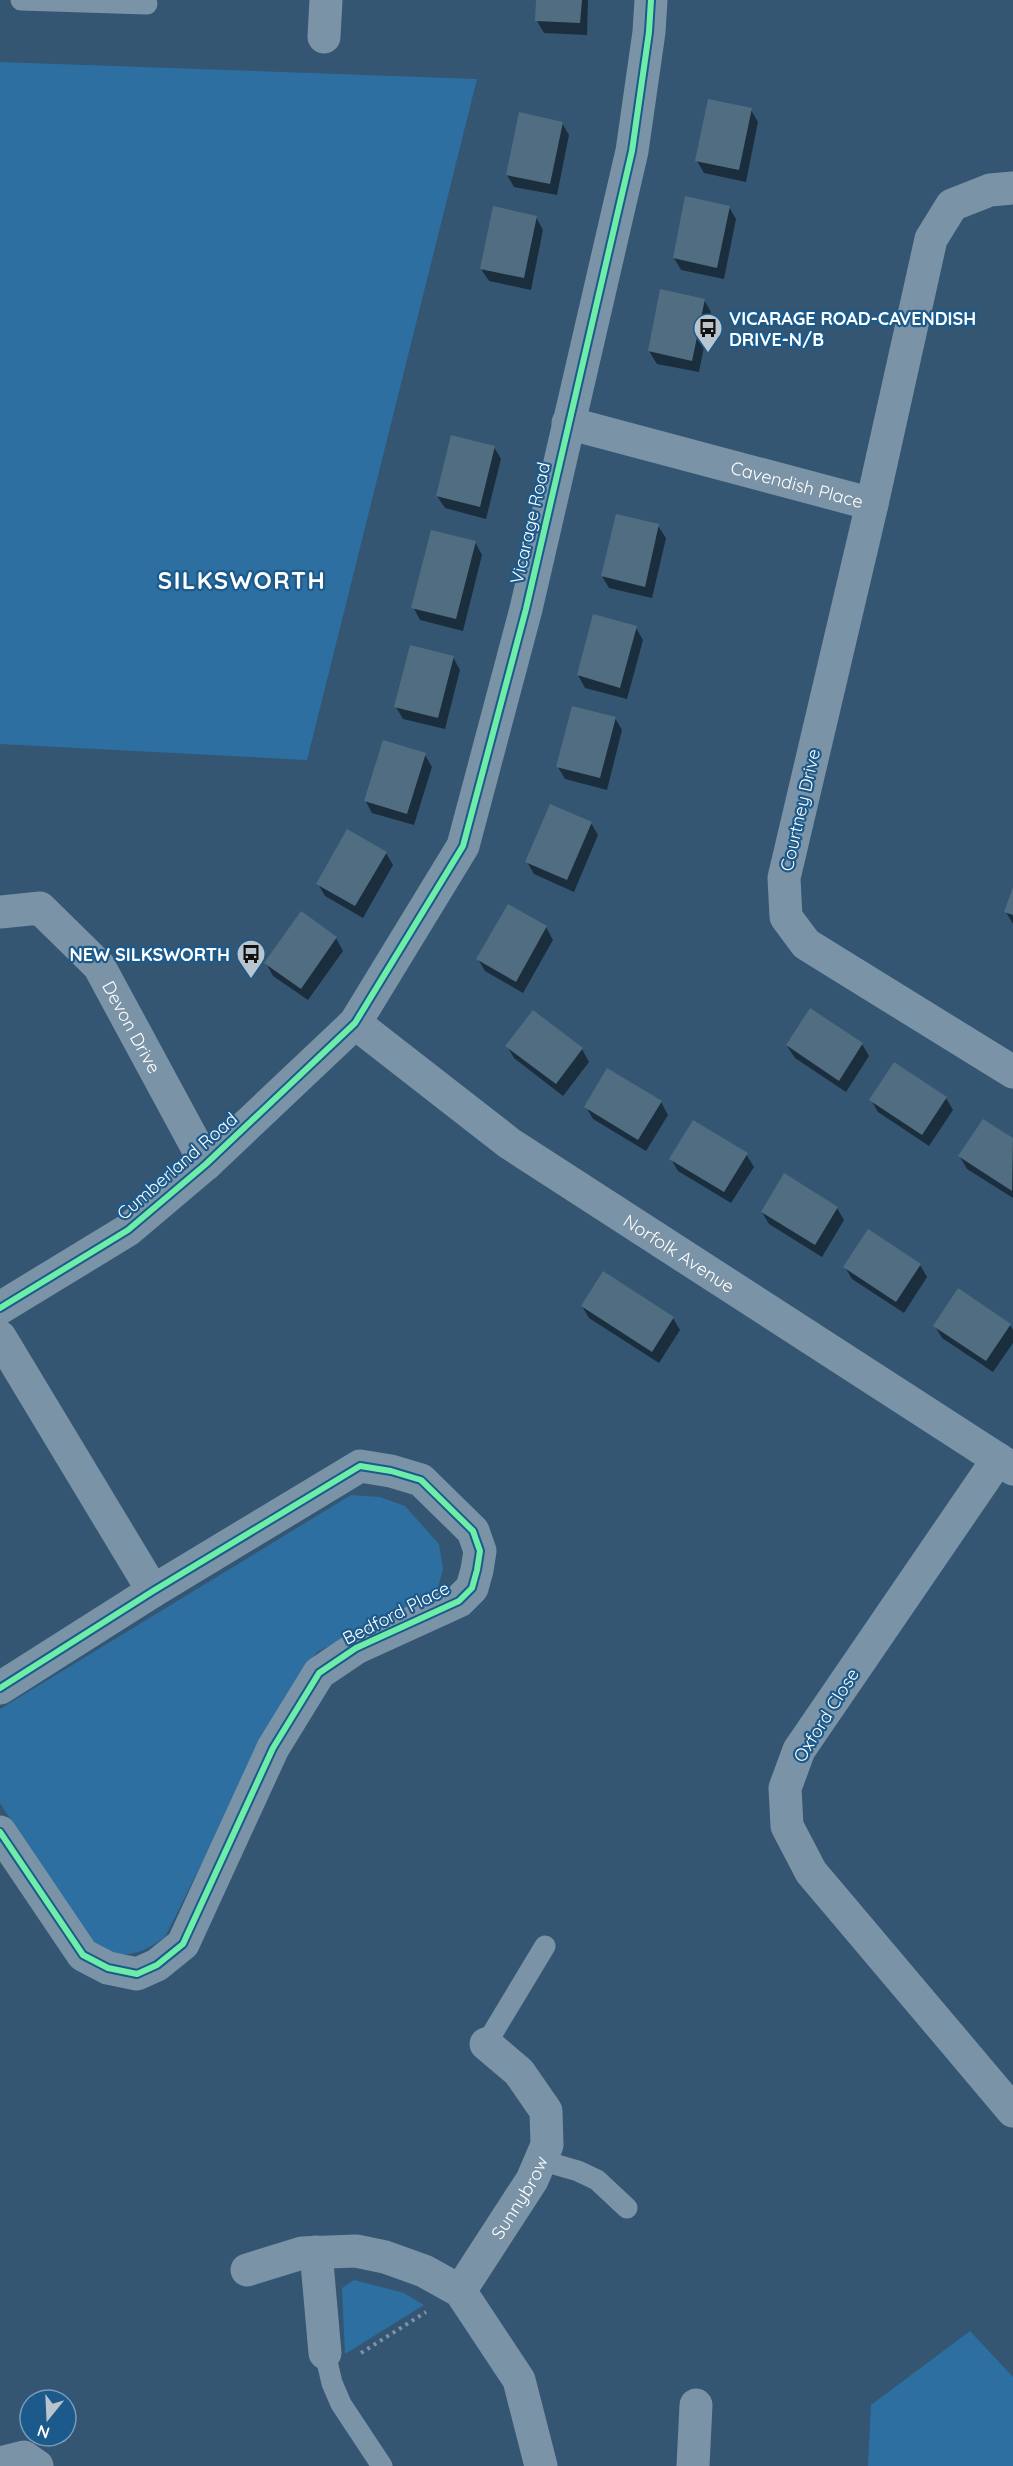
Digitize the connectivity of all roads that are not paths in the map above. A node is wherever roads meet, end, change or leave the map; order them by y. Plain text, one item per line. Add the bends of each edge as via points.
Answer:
1 (21, 0) edge
2 (326, 0) edge
3 (651, 0) edge
4 (147, 4) dead end
5 (324, 37) dead end
6 (1013, 188) edge
7 (568, 423) junction
8 (872, 504) junction
9 (0, 912) edge
10 (355, 1023) junction
11 (1013, 1072) edge
12 (206, 1164) junction
13 (0, 1308) edge
14 (0, 1337) edge
15 (1005, 1464) edge
16 (153, 1591) junction
17 (0, 1688) edge
18 (0, 1832) edge
19 (545, 1946) dead end
20 (486, 2044) joint
21 (1013, 2111) edge
22 (540, 2160) junction
23 (627, 2208) dead end
24 (316, 2252) junction
25 (247, 2270) dead end
26 (460, 2291) junction
27 (327, 2359) joint
28 (696, 2405) dead end
29 (0, 2463) edge
30 (37, 2466) edge
31 (382, 2466) edge
32 (541, 2466) edge
33 (693, 2466) edge

1 - 4 lane
2 - 5 street
3 - 7 street, Vicarage Road via 632,151
6 - 8 street, Cavendish Place via 990,190 952,205 931,239
7 - 8 street, Cavendish Place
7 - 10 street, Vicarage Road via 526,609 463,846
8 - 11 street, Courtney Drive via 784,878 786,916 806,944
9 - 12 street, Devon Drive via 40,908 99,966
10 - 12 street, Cumberland Road
10 - 15 street, Norfolk Avenue via 509,1143
12 - 13 street, Cumberland Road via 128,1230
14 - 16 street
15 - 21 street, Oxford Close via 799,1750 785,1788 787,1827 811,1872
16 - 17 street, Bedford Place
16 - 18 street, Bedford Place via 360,1466 421,1480 473,1532 480,1551 472,1588 459,1600 356,1648 319,1672 273,1748 183,1944 157,1965 136,1974 108,1968 83,1955
19 - 20 lane
20 - 22 street, Sunnybrow via 519,2072 546,2111 547,2145
22 - 23 lane via 597,2180
22 - 26 street, Sunnybrow via 532,2180
24 - 25 street
24 - 26 street via 356,2250 385,2257 424,2271
24 - 27 street
26 - 32 street via 519,2380
27 - 31 lane via 341,2404
28 - 33 street
29 - 30 street via 24,2457

